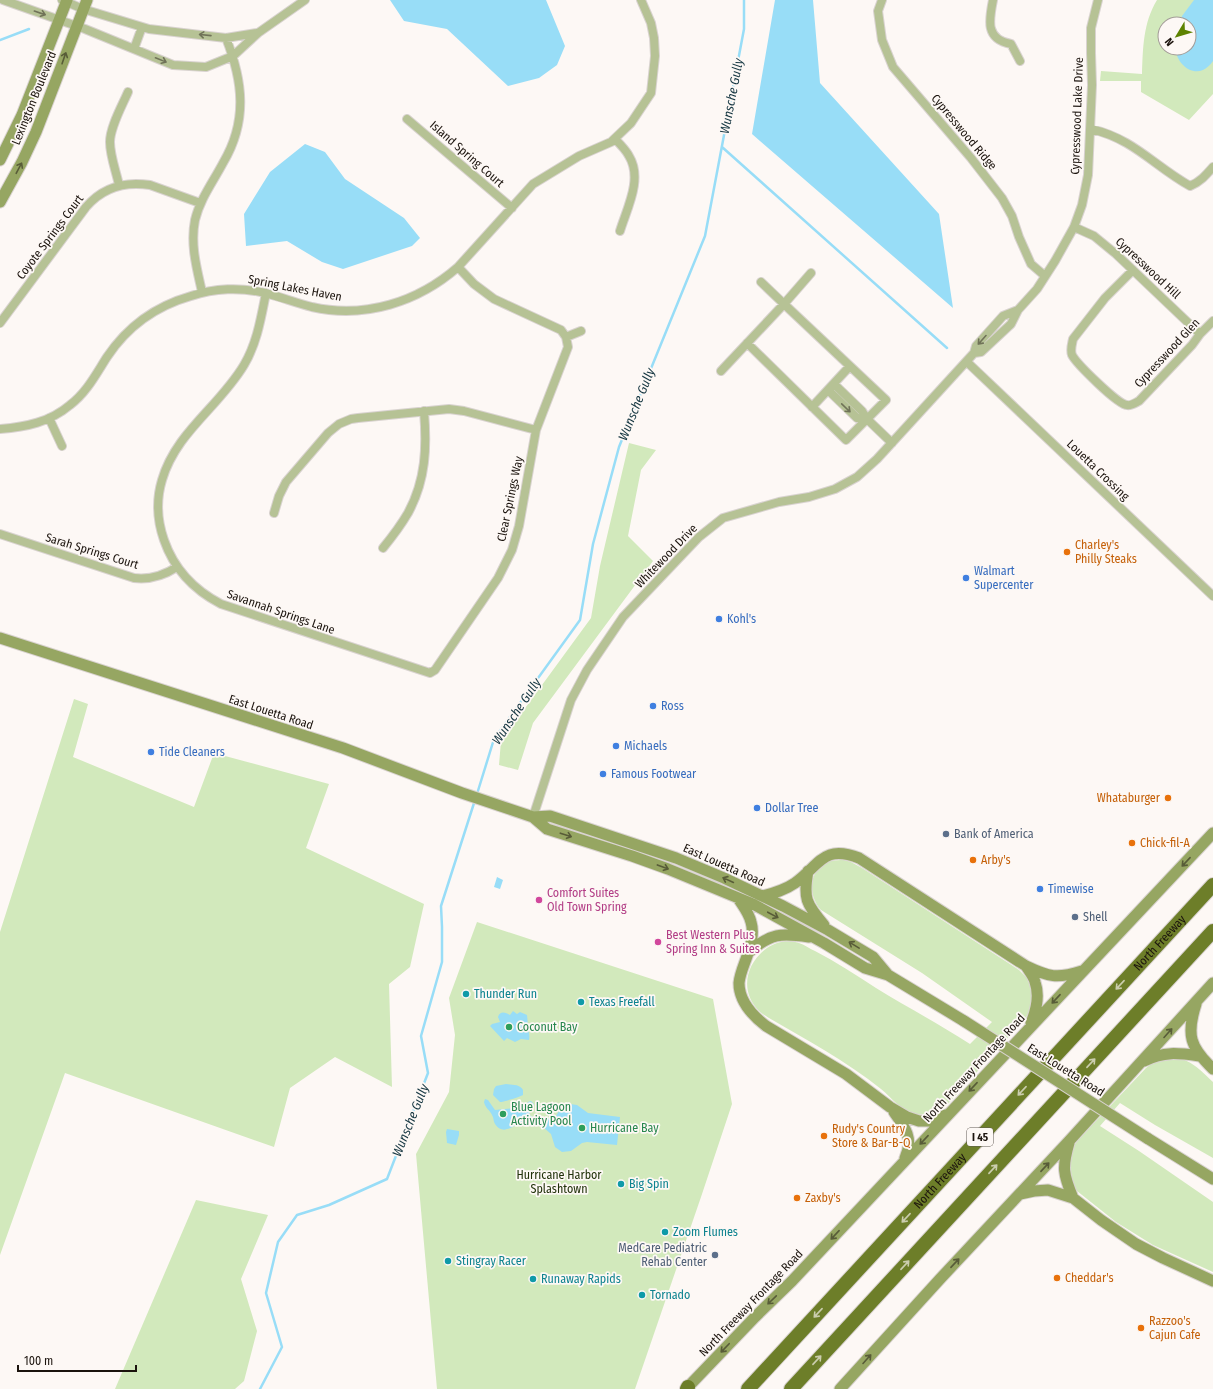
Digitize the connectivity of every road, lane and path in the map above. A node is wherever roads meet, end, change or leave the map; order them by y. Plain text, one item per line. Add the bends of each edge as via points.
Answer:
1 (3, 0) edge
2 (305, 0) edge
3 (641, 0) edge
4 (882, 0) edge
5 (993, 0) edge
6 (1098, 0) edge
7 (65, 1) edge
8 (85, 4) edge
9 (59, 20) junction
10 (76, 26) junction
11 (142, 27) junction
12 (258, 32) junction
13 (226, 38) junction
14 (134, 49) junction
15 (233, 56) junction
16 (1020, 61) dead end
17 (128, 92) dead end
18 (407, 119) dead end
19 (1091, 129) junction
20 (615, 139) junction
21 (0, 160) edge
22 (1213, 167) edge
23 (119, 185) junction
24 (0, 202) edge
25 (200, 204) junction
26 (512, 208) junction
27 (1074, 227) junction
28 (620, 231) dead end
29 (458, 267) junction
30 (1133, 270) junction
31 (811, 274) dead end
32 (1045, 276) junction
33 (761, 282) dead end
34 (202, 292) junction
35 (266, 293) junction
36 (784, 304) junction
37 (1018, 310) junction
38 (1213, 321) edge
39 (0, 323) edge
40 (993, 327) junction
41 (581, 331) dead end
42 (1000, 334) junction
43 (1200, 334) junction
44 (566, 337) junction
45 (747, 343) junction
46 (974, 353) junction
47 (967, 362) junction
48 (850, 366) junction
49 (721, 371) dead end
50 (831, 387) junction
51 (815, 404) junction
52 (424, 411) junction
53 (49, 418) junction
54 (867, 419) junction
55 (0, 429) edge
56 (536, 430) junction
57 (892, 443) junction
58 (62, 446) dead end
59 (274, 513) dead end
60 (0, 534) edge
61 (383, 548) dead end
62 (177, 567) junction
63 (1213, 596) edge
64 (0, 638) edge
65 (432, 673) joint
66 (532, 817) junction
67 (1213, 833) edge
68 (697, 867) junction
69 (808, 871) junction
70 (678, 873) junction
71 (1213, 885) edge
72 (763, 896) junction
73 (738, 898) junction
74 (828, 930) junction
75 (1213, 931) edge
76 (816, 938) junction
77 (749, 952) junction
78 (1026, 966) junction
79 (1082, 971) junction
80 (888, 975) junction
81 (1213, 983) edge
82 (1198, 1000) junction
83 (1029, 1028) junction
84 (1200, 1056) junction
85 (1141, 1062) junction
86 (1213, 1069) edge
87 (890, 1107) junction
88 (951, 1112) junction
89 (1070, 1140) junction
90 (903, 1162) junction
91 (1213, 1179) edge
92 (1020, 1194) junction
93 (1073, 1198) junction
94 (1213, 1281) edge
95 (687, 1388) edge
96 (748, 1389) edge
97 (791, 1389) edge
98 (840, 1389) edge

1 -> 9 street
2 - 12 street
3 - 20 street, Spring Lakes Haven via 651,23 654,38 651,93 631,123
4 - 32 street, Cypresswood Ridge via 878,11 882,40 893,67 1002,198 1031,264
5 - 16 street via 991,28 996,38 1011,44
6 - 19 street, Cypresswood Lake Drive via 1091,28
7 - 8 street
7 - 9 main road, Lexington Boulevard
8 - 10 main road, Lexington Boulevard
8 - 11 street
9 - 10 street
9 - 21 main road, Lexington Boulevard via 22,115
10 - 14 street
24 -> 10 main road, Lexington Boulevard via 36,132
13 -> 11 street
11 - 14 street
12 - 13 street
12 - 15 street
13 - 15 street
14 -> 15 street via 173,65 206,67
15 - 25 street via 241,107 239,125 230,152
17 - 23 street via 110,141
18 - 26 street, Island Spring Court
19 - 22 street via 1106,133 1136,148 1190,186 1196,184
19 - 27 street, Cypresswood Lake Drive via 1088,175 1082,205
20 - 26 street, Spring Lakes Haven via 579,156 533,184
20 - 28 street via 629,155 635,169 635,183
23 - 25 street, Coyote Springs Court via 150,185
23 - 39 street, Coyote Springs Court via 90,202
25 - 34 street via 194,241
26 - 29 street, Spring Lakes Haven
27 - 30 street, Cypresswood Hill via 1094,236
27 - 32 street, Cypresswood Lake Drive
29 - 35 street, Spring Lakes Haven via 444,279 410,297 393,305 369,310 312,307
29 - 44 street via 494,300 557,327
30 - 43 street, Cypresswood Hill
30 - 43 street, Cypresswood Glen via 1105,298 1073,339 1071,347 1078,363 1117,401 1126,405 1139,401
31 - 36 street
32 - 37 street, Cypresswood Lake Drive
33 - 36 street
34 - 35 street, Spring Lakes Haven via 238,289
34 - 53 street, Spring Lakes Haven via 168,304 137,324 114,348 78,398
35 - 62 street, Savannah Springs Lane via 255,342 244,365 179,445 166,467 159,496 159,522 166,547
36 - 45 street
36 - 48 street
37 - 40 street, Cypresswood Lake Drive via 1003,316
37 - 42 street, Cypresswood Lake Drive via 1011,324
38 - 43 street, Cypresswood Glen
40 - 42 street
40 -> 46 street, Cypresswood Lake Drive via 976,346
41 - 44 street
42 - 46 street, Cypresswood Lake Drive via 981,352
44 - 56 street, Clear Springs Way via 567,350
45 - 49 street
45 - 51 street
46 - 47 street, Cypresswood Lake Drive
47 - 57 street, Whitewood Drive
47 - 63 street, Louetta Crossing
48 - 50 street
48 - 54 street via 886,400
50 - 51 street
50 - 54 street via 862,411
51 - 54 street via 846,440
52 - 56 street via 456,410
52 - 59 street via 350,419 332,428 286,482
52 - 61 street via 426,454 421,484 408,513
53 - 55 street, Spring Lakes Haven via 30,425
53 - 58 street
54 - 57 street
56 - 65 street, Clear Springs Way via 519,526 509,557 498,578
57 - 66 street, Whitewood Drive via 857,477 835,489 723,518 699,537 623,617 587,670 571,700
60 - 62 street, Sarah Springs Court via 134,578 158,577
62 - 65 street, Savannah Springs Lane via 196,589 227,607
64 - 66 main road, East Louetta Road via 343,748
66 - 68 main road, East Louetta Road via 550,816
66 -> 70 main road, East Louetta Road via 547,829
67 -> 79 main road, North Freeway Frontage Road
68 - 70 main road
72 -> 68 main road, East Louetta Road
69 - 72 main road via 786,888
69 - 74 main road via 805,884 810,909
69 - 78 main road via 819,861 835,853 859,858
70 - 73 main road, East Louetta Road
71 -> 96 highway, North Freeway / I 45
72 - 74 main road, East Louetta Road
73 -> 76 main road, East Louetta Road
73 - 77 main road via 752,923
80 -> 74 main road, East Louetta Road via 873,957
97 -> 75 highway, I 45
76 - 77 main road via 787,934 774,936 760,942
76 - 80 main road, East Louetta Road via 865,968
77 - 87 main road via 739,984 744,1001 754,1017 846,1074
78 - 79 main road via 1053,976 1066,976
78 - 83 main road via 1035,982 1038,997
79 -> 83 main road, North Freeway Frontage Road
80 - 91 main road, East Louetta Road, bridge
81 - 82 main road
82 - 84 main road via 1191,1020 1190,1037
85 -> 82 main road
83 -> 88 main road, North Freeway Frontage Road
84 - 85 main road via 1168,1053 1152,1056
84 - 86 main road
85 - 89 main road
87 - 88 main road via 919,1121 934,1121
87 - 90 main road via 909,1138 909,1150
88 -> 90 main road, North Freeway Frontage Road
92 -> 89 main road
89 - 93 main road via 1064,1172
90 -> 95 main road, North Freeway Frontage Road
92 - 93 main road via 1048,1190
98 -> 92 main road
93 - 94 main road via 1136,1244

